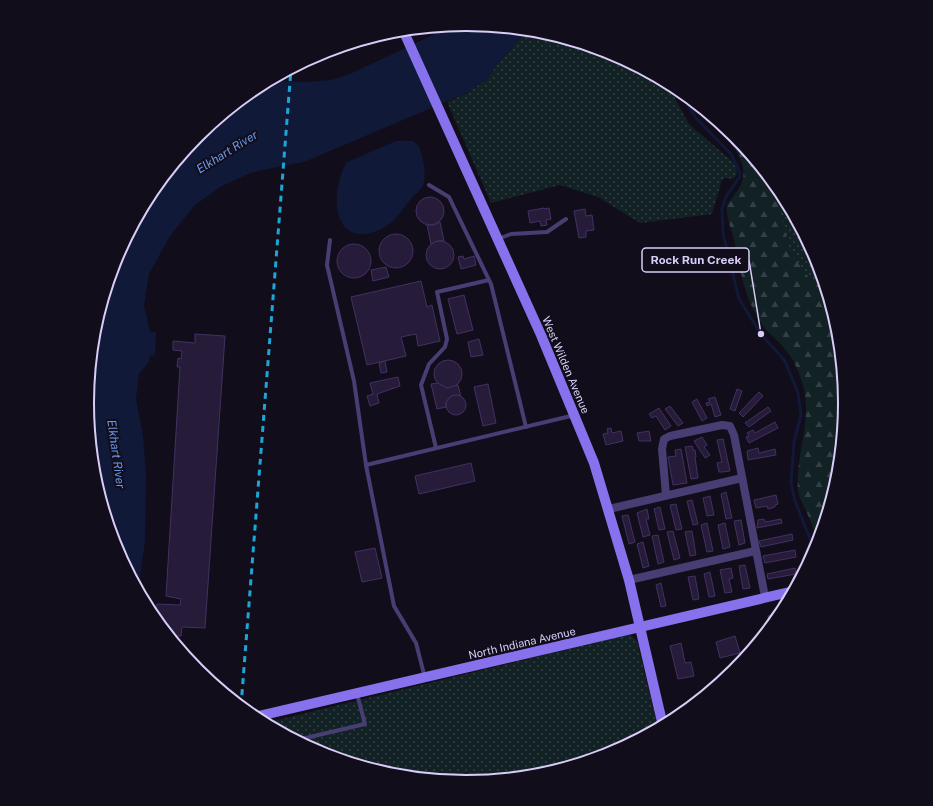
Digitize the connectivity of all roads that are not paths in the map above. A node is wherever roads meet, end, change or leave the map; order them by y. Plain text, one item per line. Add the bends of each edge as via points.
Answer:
1 (406, 36) edge
2 (430, 185) dead end
3 (566, 219) dead end
4 (497, 239) junction
5 (330, 240) dead end
6 (489, 280) junction
7 (575, 415) junction
8 (526, 427) junction
9 (436, 448) junction
10 (366, 465) junction
11 (742, 478) junction
12 (666, 495) junction
13 (609, 509) junction
14 (756, 551) junction
15 (629, 580) junction
16 (787, 592) edge
17 (765, 597) junction
18 (640, 627) junction
19 (425, 678) junction
20 (357, 694) junction
21 (264, 715) edge
22 (661, 719) edge
23 (305, 738) edge

1 - 4 street, West Wilden Avenue
2 - 6 lane via 450,196
3 - 4 lane via 547,232 511,234
4 - 7 street, West Wilden Avenue
5 - 10 lane via 328,266 354,381
6 - 8 lane via 496,297
6 - 9 lane via 437,292 447,339 445,347 429,364 421,385
7 - 8 lane
7 - 13 street, West Wilden Avenue
8 - 9 lane
9 - 10 lane
10 - 19 lane via 394,606 416,643
11 - 12 street
11 - 12 street via 730,426 722,425 670,436 664,439 662,449
11 - 14 street
12 - 13 street
13 - 15 street, West Wilden Avenue
14 - 15 street
14 - 17 street
15 - 18 street, West Wilden Avenue
16 - 17 street, North Indiana Avenue
17 - 18 street, North Indiana Avenue
18 - 19 street, North Indiana Avenue
18 - 22 street, West Wilden Avenue
19 - 20 street, North Indiana Avenue
20 - 21 street, North Indiana Avenue
20 - 23 lane via 365,724

